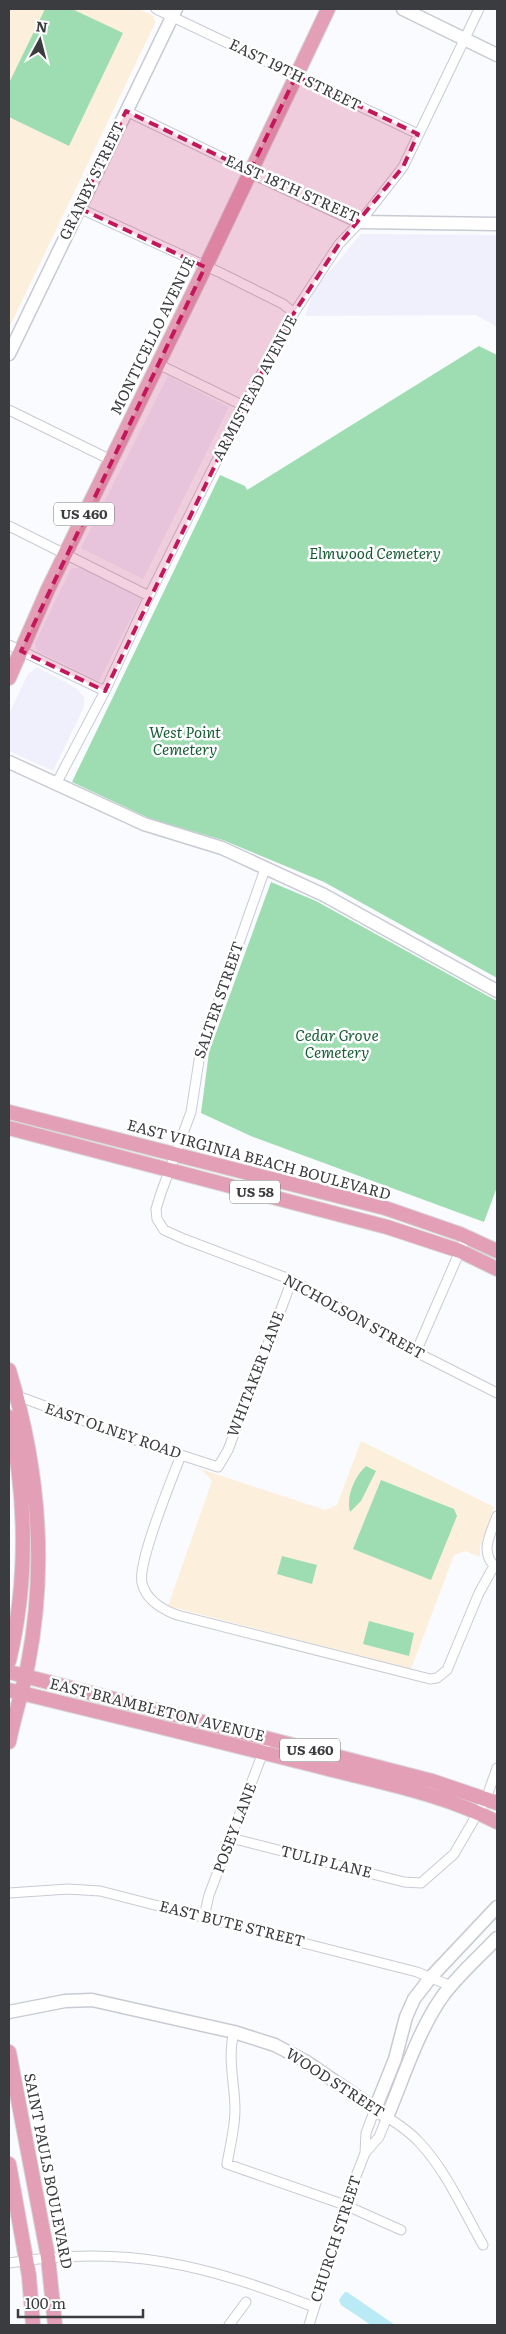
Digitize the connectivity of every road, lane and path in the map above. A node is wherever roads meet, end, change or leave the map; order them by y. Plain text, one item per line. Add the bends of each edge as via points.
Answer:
1 (156, 9) edge
2 (328, 9) edge
3 (403, 9) edge
4 (479, 9) edge
5 (174, 13) edge
6 (463, 40) junction
7 (497, 55) edge
8 (296, 76) junction
9 (126, 111) junction
10 (418, 134) junction
11 (250, 171) junction
12 (79, 208) junction
13 (360, 222) junction
14 (497, 224) edge
15 (205, 268) junction
16 (294, 313) junction
17 (9, 354) edge
18 (158, 364) junction
19 (244, 406) junction
20 (9, 410) edge
21 (111, 460) junction
22 (9, 526) edge
23 (65, 553) junction
24 (148, 596) junction
25 (15, 648) edge
26 (9, 678) edge
27 (105, 691) junction
28 (9, 762) edge
29 (56, 784) junction
30 (265, 869) junction
31 (497, 991) edge
32 (9, 1112) edge
33 (9, 1128) edge
34 (176, 1155) junction
35 (170, 1171) junction
36 (323, 1193) junction
37 (320, 1208) junction
38 (158, 1219) joint
39 (466, 1237) junction
40 (460, 1250) junction
41 (497, 1252) edge
42 (497, 1269) edge
43 (292, 1280) junction
44 (416, 1352) junction
45 (9, 1370) edge
46 (497, 1393) edge
47 (13, 1394) edge
48 (9, 1417) edge
49 (181, 1455) junction
50 (218, 1467) joint
51 (496, 1520) edge
52 (496, 1567) edge
53 (9, 1661) edge
54 (9, 1672) edge
55 (26, 1676) junction
56 (15, 1691) edge
57 (268, 1739) junction
58 (9, 1742) edge
59 (263, 1752) junction
60 (497, 1768) edge
61 (492, 1801) edge
62 (478, 1812) junction
63 (497, 1815) edge
64 (497, 1822) edge
65 (231, 1838) junction
66 (9, 1893) edge
67 (497, 1907) edge
68 (204, 1917) junction
69 (497, 1938) edge
70 (432, 1977) junction
71 (451, 1986) junction
72 (9, 2012) edge
73 (234, 2032) junction
74 (9, 2052) edge
75 (375, 2108) junction
76 (387, 2117) junction
77 (365, 2153) junction
78 (9, 2164) edge
79 (345, 2205) junction
80 (402, 2230) dead end
81 (483, 2245) dead end
82 (48, 2257) junction
83 (26, 2260) junction
84 (9, 2262) edge
85 (246, 2302) dead end
86 (314, 2307) junction
87 (33, 2325) edge
88 (54, 2325) edge
89 (229, 2325) edge
90 (309, 2325) edge

1 - 5 street, EAST 19TH STREET
2 - 8 main road, MONTICELLO AVENUE / US 460
3 - 6 street
4 - 6 street, ARMISTEAD AVENUE
5 - 8 street, EAST 19TH STREET
5 - 9 street, GRANBY STREET
6 - 7 street
6 - 10 street, ARMISTEAD AVENUE
8 - 10 street, EAST 19TH STREET
8 - 11 main road, MONTICELLO AVENUE / US 460
9 - 11 street, EAST 18TH STREET
9 - 12 street, GRANBY STREET
10 - 13 street, ARMISTEAD AVENUE via 403,167
11 - 13 street, EAST 18TH STREET
11 - 15 main road, MONTICELLO AVENUE / US 460
12 - 15 street
12 - 17 street, GRANBY STREET
13 - 14 street, EAST 18TH STREET
13 - 16 street, ARMISTEAD AVENUE via 340,244
15 - 16 street via 283,304
15 - 18 main road, MONTICELLO AVENUE / US 460
16 - 19 street, ARMISTEAD AVENUE
18 - 19 street
18 - 21 main road, MONTICELLO AVENUE / US 460
19 - 24 street, ARMISTEAD AVENUE
20 - 21 street
21 - 23 main road, MONTICELLO AVENUE / US 460
22 - 23 street
23 - 24 street
23 - 25 main road, MONTICELLO AVENUE / US 460
24 - 27 street, ARMISTEAD AVENUE
25 - 26 main road, MONTICELLO AVENUE / US 460
25 - 27 street
27 - 29 street, ARMISTEAD AVENUE
28 - 29 street
29 - 30 street via 144,824 222,848
30 - 31 street via 324,895
30 - 34 street, SALTER STREET via 200,1054 192,1112
32 - 34 main road, EAST VIRGINIA BEACH BOULEVARD / US 58
33 - 35 main road, EAST VIRGINIA BEACH BOULEVARD / US 58
34 - 35 street, SALTER STREET
34 - 36 main road, EAST VIRGINIA BEACH BOULEVARD / US 58
35 - 37 main road, EAST VIRGINIA BEACH BOULEVARD / US 58
35 - 38 street, SALTER STREET via 156,1209
36 - 37 main road
36 - 39 main road, EAST VIRGINIA BEACH BOULEVARD / US 58 via 385,1208
37 - 40 main road, EAST VIRGINIA BEACH BOULEVARD / US 58
38 - 43 street, NICHOLSON STREET via 164,1230
39 - 40 street
39 - 41 main road, EAST VIRGINIA BEACH BOULEVARD / US 58
40 - 42 main road, EAST VIRGINIA BEACH BOULEVARD / US 58
40 - 44 street
43 - 44 street, NICHOLSON STREET
43 - 50 street, WHITAKER LANE via 228,1450
44 - 46 street, NICHOLSON STREET
45 - 47 main road
47 - 49 street, EAST OLNEY ROAD
47 - 55 main road via 30,1458 39,1561
48 - 53 main road via 20,1493 22,1552 19,1606
49 - 50 street, EAST OLNEY ROAD
49 - 52 street via 141,1575 144,1589 153,1602 176,1615 430,1679 447,1670 479,1593
51 - 52 street via 487,1550
54 - 55 main road, EAST BRAMBLETON AVENUE
55 - 56 main road
55 - 57 main road, EAST BRAMBLETON AVENUE / US 460
56 - 58 main road
56 - 59 main road, EAST BRAMBLETON AVENUE / US 460
57 - 59 street, POSEY LANE
57 - 61 main road, EAST BRAMBLETON AVENUE / US 460 via 440,1784
59 - 62 main road, EAST BRAMBLETON AVENUE / US 460 via 442,1799
59 - 65 street, POSEY LANE
60 - 61 street
61 - 62 street
62 - 63 main road
62 - 64 main road, EAST BRAMBLETON AVENUE / US 460
62 - 65 street, TULIP LANE via 454,1854 421,1883 404,1882
65 - 68 street, POSEY LANE
66 - 68 street, EAST BUTE STREET via 88,1890
67 - 70 street, CHURCH STREET
68 - 70 street, EAST BUTE STREET
69 - 71 street, CHURCH STREET
70 - 71 street, EAST BUTE STREET
70 - 75 street, CHURCH STREET via 408,2011 393,2063
71 - 76 street, CHURCH STREET via 424,2027
72 - 73 street, WOOD STREET via 65,2001 92,2000
73 - 75 street, WOOD STREET via 265,2041 295,2055
73 - 79 street via 230,2053 235,2112 227,2164
74 - 82 main road, SAINT PAULS BOULEVARD
75 - 76 street, WOOD STREET
75 - 77 street, CHURCH STREET via 366,2133
76 - 77 street, CHURCH STREET via 379,2137
76 - 81 street, WOOD STREET via 412,2134 424,2148 456,2195
77 - 79 street, CHURCH STREET
78 - 83 main road
79 - 80 street
79 - 86 street, CHURCH STREET
82 - 83 street
82 - 86 street via 104,2255 184,2264 244,2280
82 - 88 main road, SAINT PAULS BOULEVARD
83 - 84 street
83 - 87 main road
85 - 89 street
86 - 90 street, CHURCH STREET

